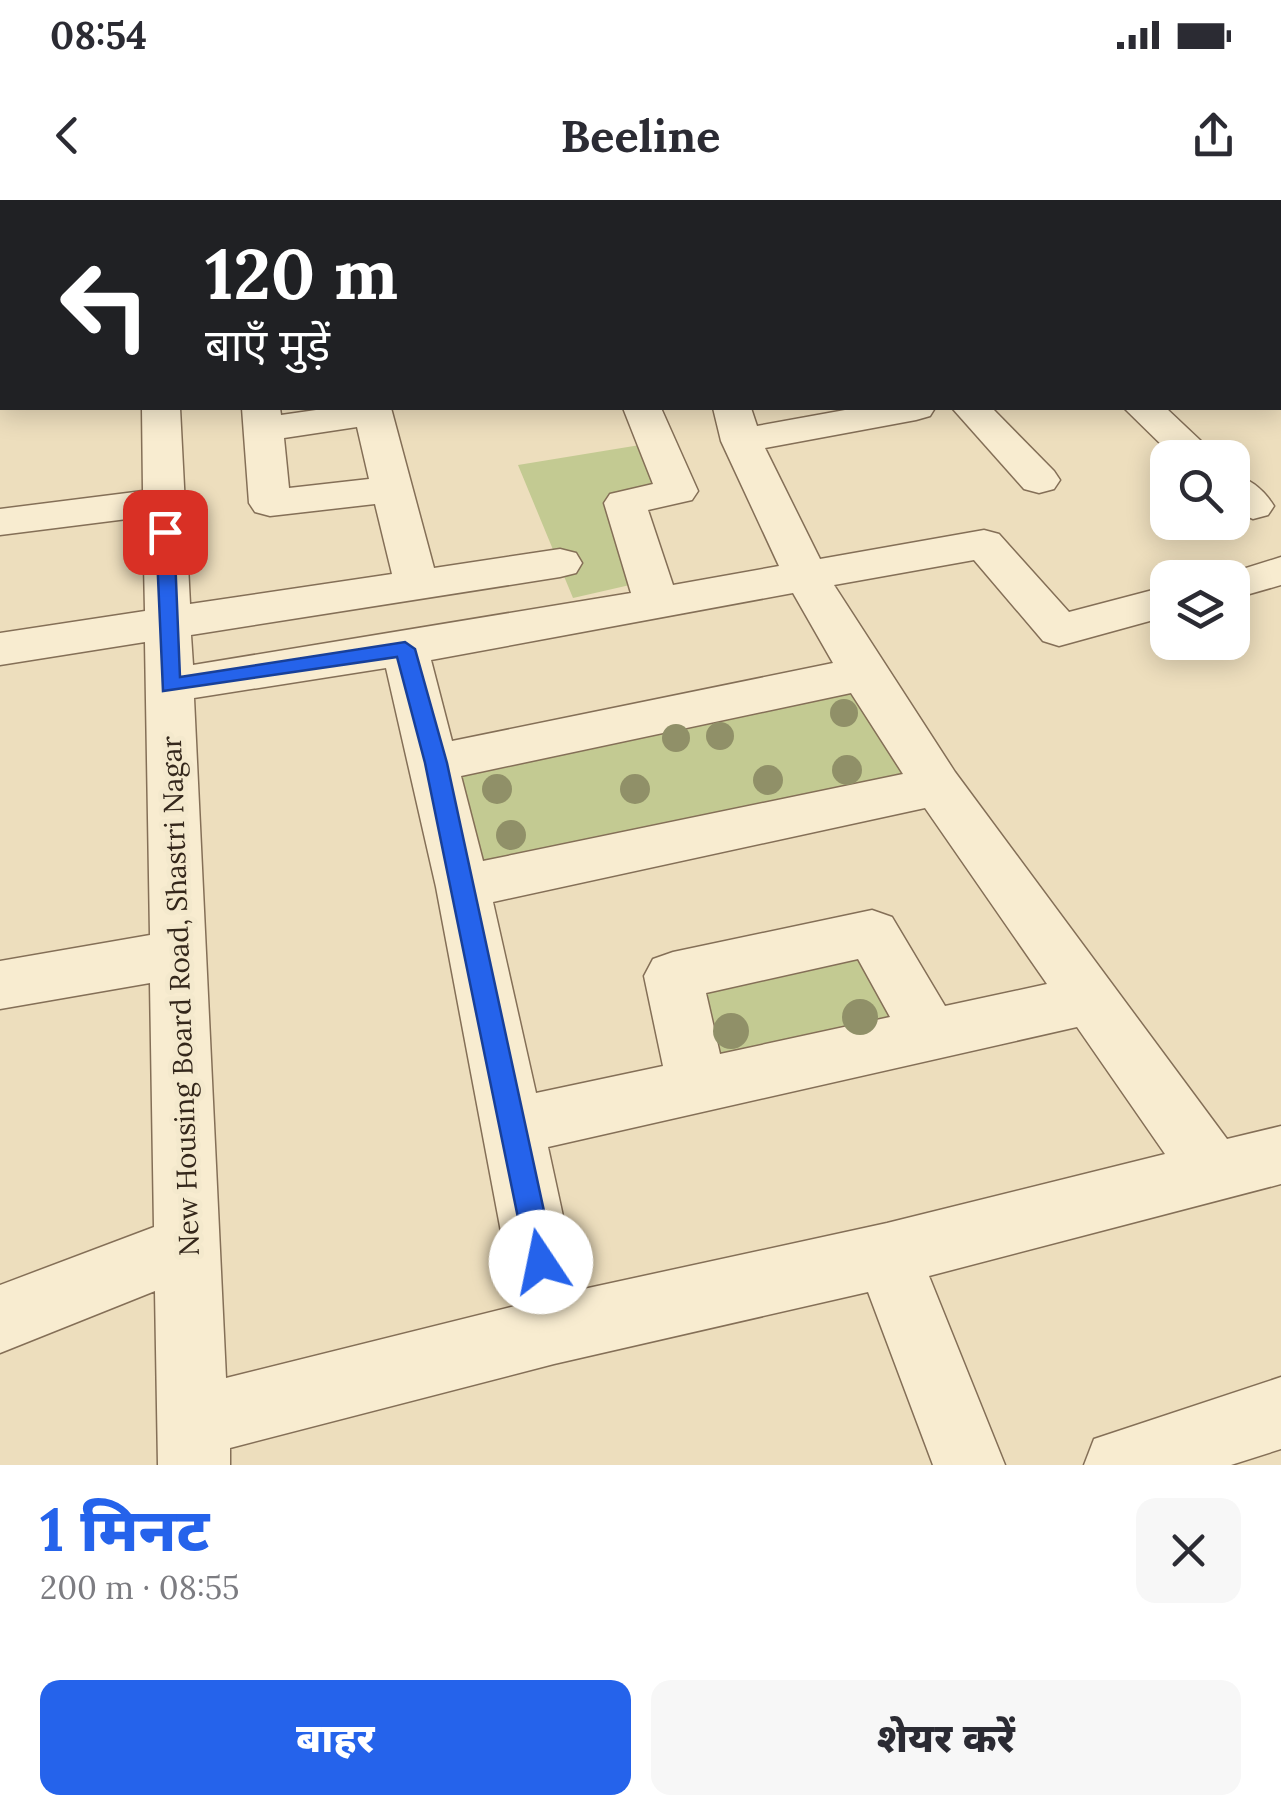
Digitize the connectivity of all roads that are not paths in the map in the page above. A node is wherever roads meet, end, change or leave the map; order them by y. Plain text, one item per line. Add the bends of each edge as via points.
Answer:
1 (162, 410) edge
2 (372, 410) edge
3 (643, 410) edge
4 (894, 410) edge
5 (972, 410) edge
6 (1145, 410) edge
7 (262, 418) edge
8 (737, 424) edge
9 (1179, 440) edge
10 (1039, 480) dead end
11 (395, 489) junction
12 (164, 501) junction
13 (0, 522) edge
14 (560, 562) dead end
15 (1281, 572) edge
16 (806, 576) junction
17 (1250, 580) edge
18 (417, 586) junction
19 (656, 602) junction
20 (1150, 607) edge
21 (168, 626) junction
22 (0, 649) edge
23 (405, 649) junction
24 (862, 674) junction
25 (170, 686) junction
26 (436, 763) junction
27 (938, 786) junction
28 (463, 887) junction
29 (178, 954) junction
30 (0, 985) edge
31 (1092, 1000) junction
32 (932, 1036) junction
33 (697, 1086) junction
34 (515, 1126) junction
35 (1281, 1155) edge
36 (1214, 1172) junction
37 (187, 1246) junction
38 (887, 1254) junction
39 (0, 1319) edge
40 (554, 1330) junction
41 (1281, 1413) edge
42 (194, 1444) edge
43 (1154, 1460) edge
44 (969, 1465) edge

1 - 12 street, New Housing Board Road, Shastri Nagar
2 - 7 street
2 - 11 street
3 - 19 street via 676,491 624,503
4 - 8 street
5 - 10 street
6 - 9 street
7 - 11 street via 270,503
8 - 16 street
11 - 18 street
12 - 13 street
12 - 21 street, New Housing Board Road, Shastri Nagar
14 - 18 street
15 - 17 street
16 - 19 street
16 - 20 street via 984,544 1059,630
16 - 24 street
18 - 21 street
19 - 23 street
21 - 22 street
21 - 25 street, New Housing Board Road, Shastri Nagar
23 - 25 street
23 - 26 street
24 - 26 street
24 - 27 street
25 - 29 street, New Housing Board Road, Shastri Nagar
26 - 28 street
27 - 28 street
27 - 31 street
28 - 34 street
29 - 30 street
29 - 37 street, New Housing Board Road, Shastri Nagar
31 - 32 street
31 - 36 street
32 - 33 street
32 - 33 street via 872,933 854,936 672,976
33 - 34 street
34 - 40 street
35 - 36 street
36 - 38 street
37 - 39 street
37 - 42 street, New Housing Board Road, Shastri Nagar
38 - 40 street
38 - 44 street
40 - 42 street
41 - 43 street

